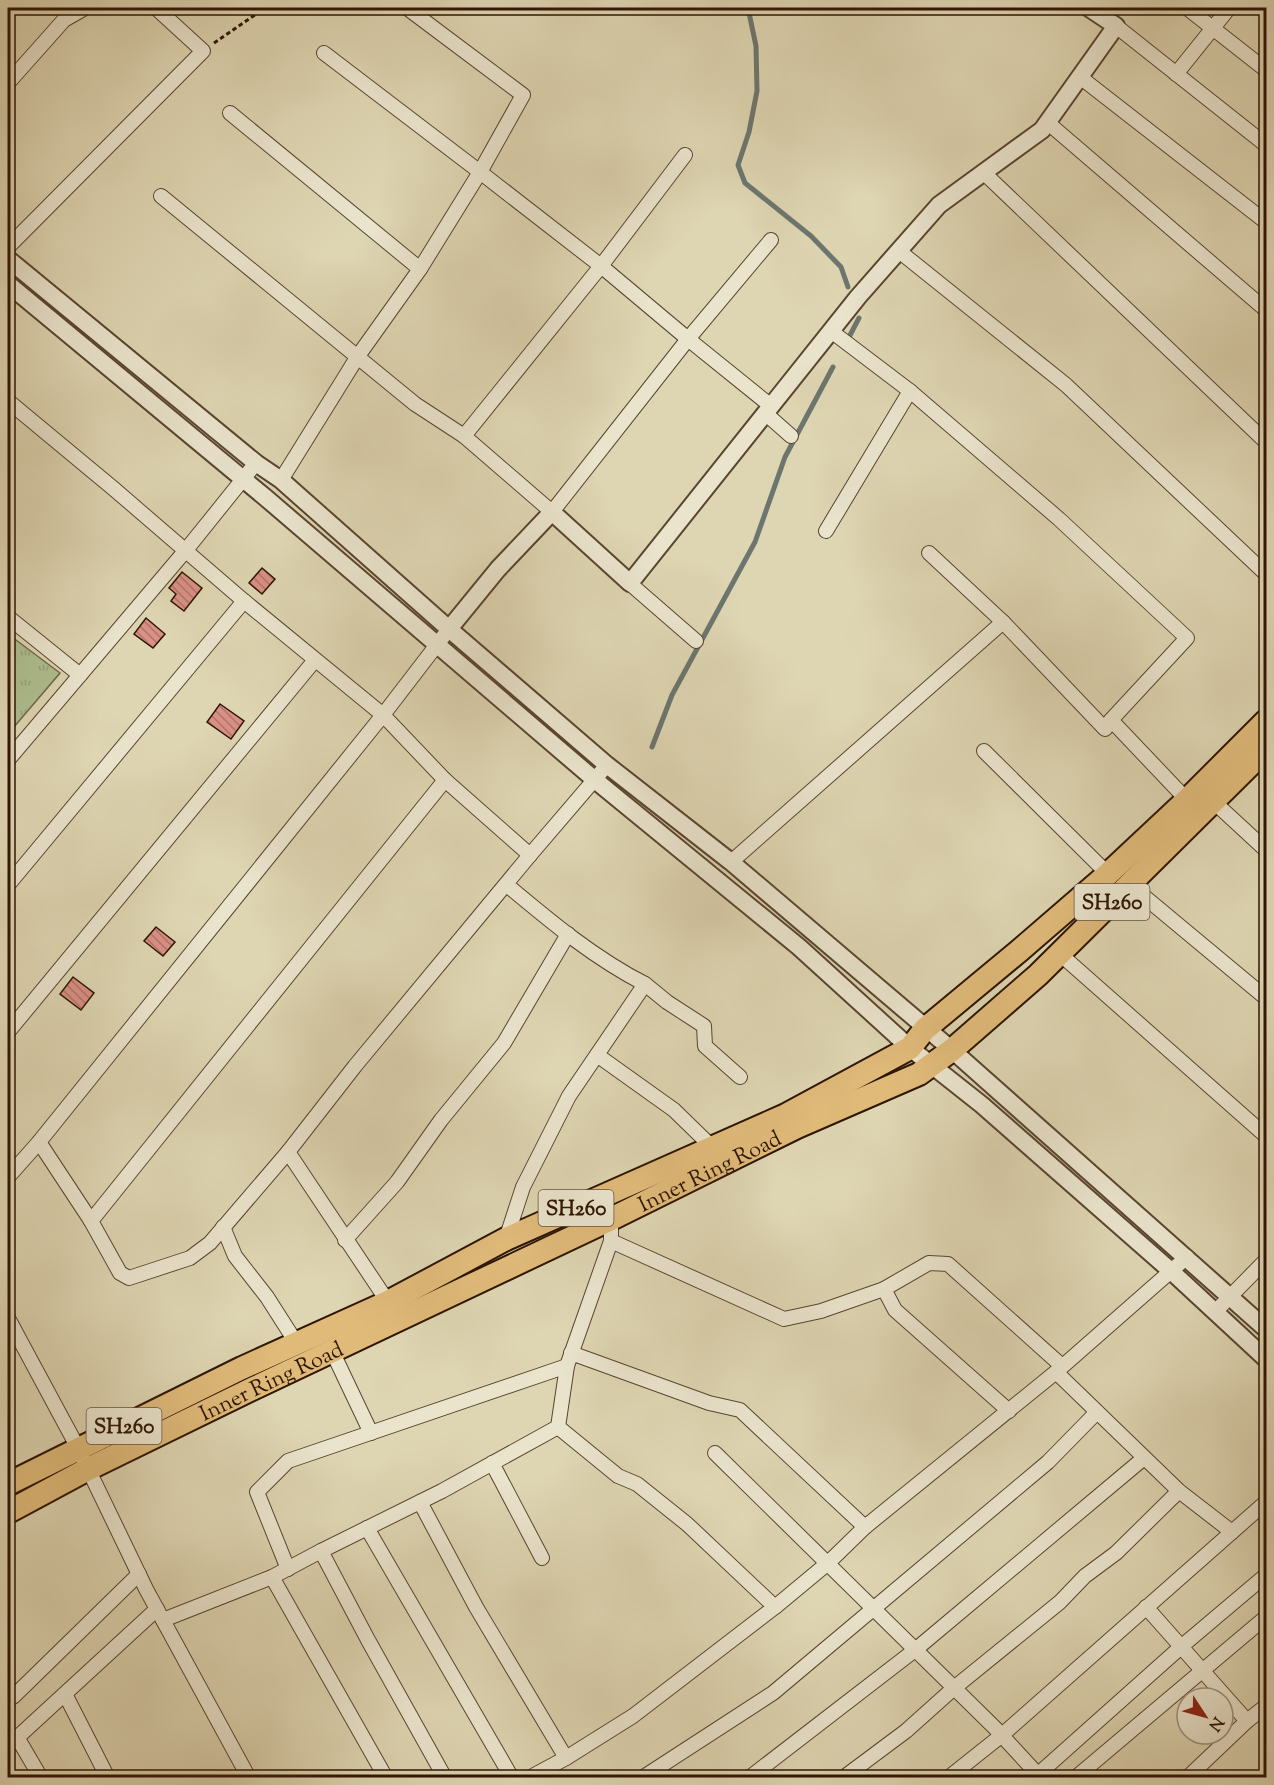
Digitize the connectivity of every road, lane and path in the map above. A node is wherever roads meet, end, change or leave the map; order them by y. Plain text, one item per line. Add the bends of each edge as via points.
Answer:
1 (85, 8) edge
2 (156, 8) edge
3 (265, 8) edge
4 (407, 8) edge
5 (1089, 8) edge
6 (1188, 8) edge
7 (1229, 8) edge
8 (1116, 27) junction
9 (1214, 27) junction
10 (203, 51) junction
11 (324, 53) dead end
12 (1266, 70) edge
13 (1176, 74) junction
14 (1080, 77) junction
15 (8, 83) edge
16 (230, 113) dead end
17 (1047, 122) junction
18 (1266, 145) edge
19 (685, 155) dead end
20 (480, 172) junction
21 (983, 172) junction
22 (161, 196) dead end
23 (1266, 222) edge
24 (771, 240) dead end
25 (8, 247) edge
26 (899, 251) junction
27 (8, 259) edge
28 (601, 266) junction
29 (420, 269) junction
30 (8, 284) edge
31 (1266, 310) edge
32 (831, 331) junction
33 (688, 339) junction
34 (358, 356) junction
35 (910, 391) junction
36 (8, 401) edge
37 (768, 410) junction
38 (464, 436) junction
39 (791, 436) dead end
40 (1266, 442) edge
41 (256, 463) junction
42 (243, 479) junction
43 (281, 480) junction
44 (266, 498) junction
45 (552, 512) junction
46 (826, 531) dead end
47 (186, 550) junction
48 (929, 553) dead end
49 (1266, 574) edge
50 (627, 581) junction
51 (244, 601) junction
52 (8, 617) edge
53 (1003, 622) junction
54 (449, 629) junction
55 (696, 641) dead end
56 (437, 644) junction
57 (315, 660) junction
58 (80, 675) junction
59 (383, 715) junction
60 (1112, 720) junction
61 (1266, 721) edge
62 (1266, 749) edge
63 (984, 751) dead end
64 (8, 760) edge
65 (607, 765) junction
66 (445, 780) junction
67 (595, 780) junction
68 (1187, 800) junction
69 (1214, 802) junction
70 (1266, 850) edge
71 (530, 855) junction
72 (731, 862) junction
73 (1108, 873) junction
74 (710, 875) junction
75 (1129, 884) junction
76 (8, 885) edge
77 (507, 885) junction
78 (568, 934) junction
79 (1060, 954) junction
80 (645, 984) junction
81 (1266, 998) edge
82 (925, 1029) junction
83 (8, 1032) edge
84 (910, 1047) junction
85 (952, 1050) junction
86 (597, 1055) junction
87 (931, 1064) junction
88 (740, 1077) dead end
89 (1266, 1136) edge
90 (39, 1142) junction
91 (713, 1148) junction
92 (288, 1152) junction
93 (8, 1177) edge
94 (611, 1219) junction
95 (91, 1221) junction
96 (222, 1227) junction
97 (506, 1239) junction
98 (345, 1240) junction
99 (611, 1241) junction
100 (1187, 1257) junction
101 (1266, 1260) edge
102 (1171, 1271) junction
103 (884, 1289) junction
104 (1231, 1297) junction
105 (387, 1302) junction
106 (1215, 1312) junction
107 (8, 1318) edge
108 (1266, 1329) edge
109 (297, 1344) junction
110 (569, 1359) junction
111 (1266, 1359) edge
112 (340, 1368) junction
113 (1059, 1369) junction
114 (1009, 1411) junction
115 (1097, 1412) junction
116 (558, 1427) junction
117 (371, 1433) junction
118 (78, 1449) junction
119 (715, 1453) dead end
120 (1144, 1458) junction
121 (492, 1464) junction
122 (87, 1469) junction
123 (8, 1484) edge
124 (1179, 1491) junction
125 (420, 1502) junction
126 (1266, 1502) edge
127 (8, 1512) edge
128 (865, 1527) junction
129 (367, 1528) junction
130 (1232, 1532) junction
131 (321, 1551) junction
132 (542, 1558) dead end
133 (828, 1563) junction
134 (288, 1569) junction
135 (138, 1574) junction
136 (1266, 1575) edge
137 (272, 1577) junction
138 (775, 1607) junction
139 (1146, 1607) junction
140 (873, 1609) junction
141 (160, 1614) junction
142 (1266, 1617) edge
143 (1182, 1646) junction
144 (915, 1650) junction
145 (1203, 1670) junction
146 (954, 1688) junction
147 (65, 1694) junction
148 (8, 1700) edge
149 (1266, 1706) edge
150 (1247, 1721) junction
151 (1002, 1735) junction
152 (13, 1741) edge
153 (566, 1758) junction
154 (1038, 1777) edge
155 (41, 1778) edge
156 (108, 1778) edge
157 (249, 1778) edge
158 (386, 1778) edge
159 (445, 1778) edge
160 (512, 1778) edge
161 (529, 1778) edge
162 (642, 1778) edge
163 (749, 1778) edge
164 (843, 1778) edge
165 (948, 1778) edge
166 (1075, 1778) edge
167 (1187, 1778) edge

1 - 15 street via 64,20
2 - 10 street
3 - 10 path
4 - 20 street via 523,94
5 - 8 street
6 - 9 street
7 - 9 street
8 - 13 street
8 - 14 street
9 - 12 street
9 - 13 street
10 - 25 street
11 - 20 street
13 - 18 street
14 - 17 street
14 - 23 street
16 - 29 street
17 - 21 street via 1042,130
17 - 31 street
19 - 28 street
20 - 28 street
20 - 29 street
21 - 26 street via 939,205
21 - 40 street
22 - 34 street
24 - 33 street
26 - 32 street
26 - 49 street via 1066,385
27 - 41 street
28 - 33 street
28 - 38 street
29 - 34 street
30 - 42 street
32 - 35 street
32 - 37 street
33 - 37 street
33 - 45 street
34 - 38 street via 415,404
34 - 43 street
35 - 46 street
35 - 60 street via 1059,519 1187,638
36 - 47 street
37 - 39 street
37 - 50 street via 630,583
38 - 45 street
41 - 42 street
41 - 43 street
42 - 44 street
42 - 47 street
43 - 44 street
43 - 54 street
44 - 56 street
45 - 50 street
45 - 54 street via 498,568
47 - 51 street
47 - 58 street
48 - 53 street
50 - 55 street
51 - 57 street
51 - 76 street
52 - 58 street
53 - 60 street via 1105,729
53 - 72 street
54 - 56 street
54 - 65 street
56 - 59 street
56 - 67 street
57 - 59 street
57 - 83 street
58 - 64 street
59 - 66 street
59 - 90 street
60 - 68 street
61 - 68 highway, Inner Ring Road
62 - 69 highway, Inner Ring Road / SH260
63 - 73 street
65 - 67 street
65 - 72 street
66 - 71 street
66 - 95 street
67 - 71 street
67 - 74 street
68 - 73 highway, Inner Ring Road
69 - 70 street
69 - 75 highway, Inner Ring Road / SH260
71 - 77 street
72 - 74 street
72 - 82 street
73 - 82 highway, Inner Ring Road
74 - 84 street via 799,947
75 - 79 highway, Inner Ring Road / SH260
75 - 81 street
77 - 78 street
77 - 92 street
78 - 80 street via 614,968
78 - 98 street via 504,1043 397,1182
79 - 85 highway, Inner Ring Road / SH260
79 - 89 street
80 - 86 street
80 - 88 street via 704,1026 705,1046
82 - 84 highway, Inner Ring Road
82 - 85 street
84 - 87 street
84 - 91 highway, Inner Ring Road / SH260 via 786,1115
85 - 87 highway, Inner Ring Road
85 - 100 street
86 - 91 street via 674,1110
86 - 97 street via 569,1096 523,1187
87 - 94 highway, Inner Ring Road via 919,1074 797,1127
87 - 102 street
90 - 93 street
90 - 95 street
91 - 97 highway, Inner Ring Road / SH260
92 - 96 street
92 - 98 street
94 - 99 street
94 - 112 highway, Inner Ring Road
95 - 96 street via 120,1274 129,1278 190,1258 210,1243
96 - 109 street via 235,1256
97 - 105 highway, Inner Ring Road / SH260
98 - 105 street
99 - 103 street via 784,1320
99 - 110 street
100 - 102 street
100 - 104 street
101 - 104 street
102 - 106 street
102 - 113 street
103 - 113 street via 929,1263 948,1264
103 - 114 street via 895,1310
104 - 106 street
104 - 108 street
105 - 109 highway, Inner Ring Road / SH260
106 - 111 street
107 - 118 street
109 - 118 highway, Inner Ring Road / SH260
110 - 116 street
110 - 117 street
110 - 128 street via 740,1410
112 - 117 street
112 - 122 highway, Inner Ring Road
113 - 114 street
113 - 115 street
114 - 128 street
115 - 120 street
115 - 140 street via 1048,1462
116 - 121 street
116 - 138 street via 618,1476 637,1484 687,1524
117 - 134 street via 288,1461 257,1492
118 - 122 street
118 - 123 highway, Inner Ring Road / SH260
119 - 133 street
120 - 124 street
120 - 144 street
121 - 125 street
121 - 132 street
122 - 127 highway, Inner Ring Road
122 - 135 street
124 - 130 street
124 - 146 street via 1116,1553
125 - 129 street
125 - 153 street via 476,1607
126 - 130 street
128 - 133 street
129 - 131 street
129 - 160 street
130 - 139 street
131 - 134 street
131 - 159 street
133 - 138 street
133 - 140 street
134 - 137 street
135 - 141 street
135 - 148 street
136 - 143 street
137 - 141 street
137 - 158 street
138 - 153 street via 633,1716
139 - 143 street
139 - 151 street
140 - 144 street
140 - 162 street via 773,1693
141 - 147 street
141 - 157 street
142 - 145 street
143 - 145 street
143 - 154 street
144 - 146 street
144 - 163 street
145 - 150 street
145 - 166 street
146 - 151 street
146 - 164 street via 906,1731
147 - 152 street
147 - 156 street
149 - 150 street
150 - 167 street
151 - 154 street
151 - 165 street
152 - 155 street
153 - 161 street

